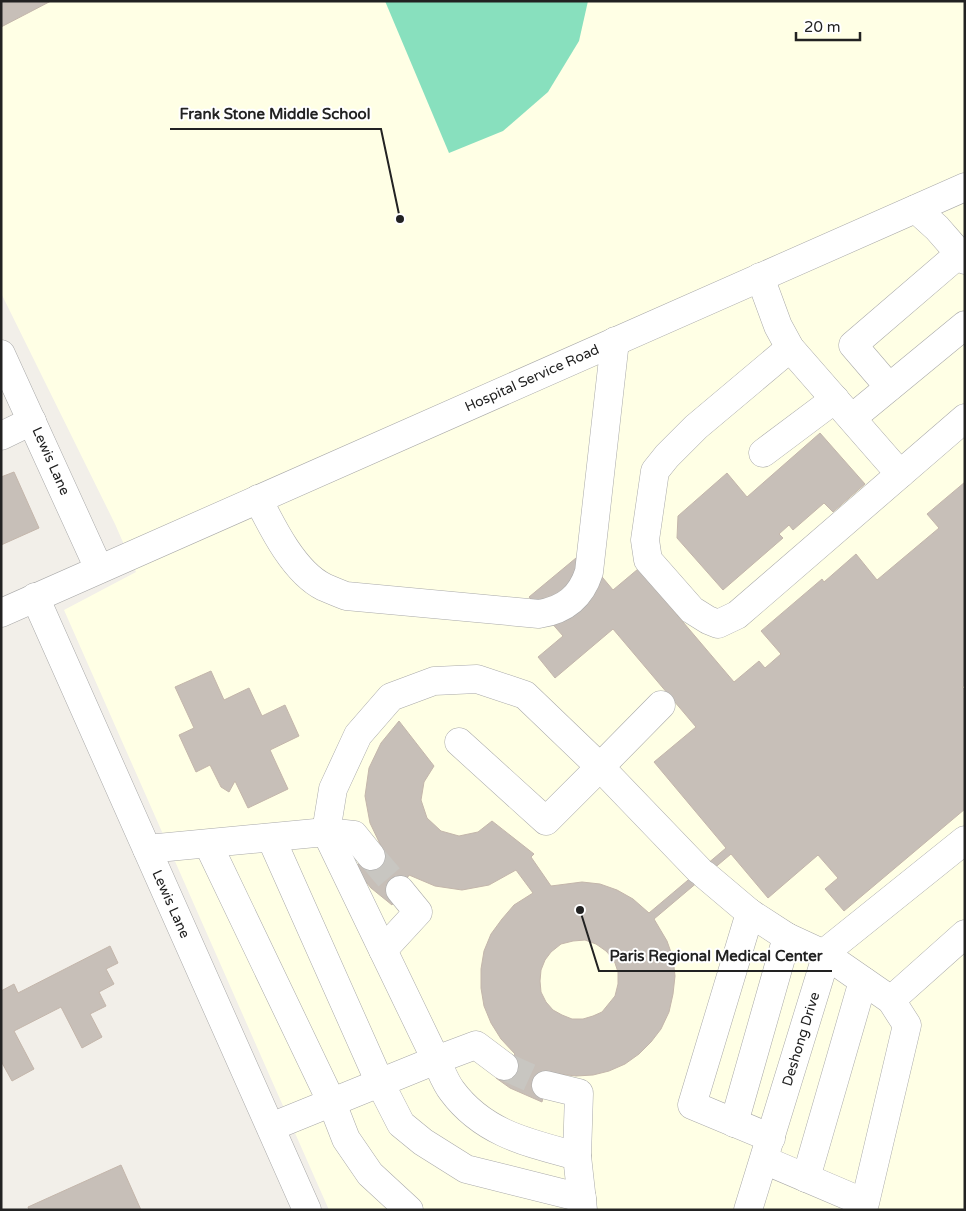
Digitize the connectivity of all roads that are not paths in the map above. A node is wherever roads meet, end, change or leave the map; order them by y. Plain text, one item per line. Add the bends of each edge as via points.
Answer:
1 (965, 187) edge
2 (916, 209) junction
3 (962, 257) edge
4 (760, 278) junction
5 (965, 325) edge
6 (614, 341) junction
7 (790, 348) junction
8 (1, 354) edge
9 (889, 387) junction
10 (843, 409) junction
11 (965, 418) edge
12 (32, 421) junction
13 (1, 436) edge
14 (763, 453) dead end
15 (900, 474) junction
16 (258, 499) junction
17 (99, 569) junction
18 (35, 598) junction
19 (1, 613) edge
20 (661, 705) dead end
21 (459, 742) dead end
22 (600, 767) junction
23 (326, 832) junction
24 (271, 838) junction
25 (965, 840) edge
26 (208, 844) junction
27 (147, 849) junction
28 (371, 856) tunnel mouth
29 (400, 890) tunnel mouth
30 (750, 913) junction
31 (965, 934) edge
32 (787, 937) junction
33 (383, 950) junction
34 (826, 955) junction
35 (863, 981) junction
36 (891, 1000) junction
37 (436, 1060) junction
38 (504, 1066) tunnel mouth
39 (380, 1083) junction
40 (546, 1085) tunnel mouth
41 (332, 1102) junction
42 (734, 1123) junction
43 (271, 1128) junction
44 (767, 1149) junction
45 (577, 1156) junction
46 (806, 1178) junction
47 (583, 1204) edge
48 (308, 1210) edge
49 (409, 1210) edge
50 (748, 1210) edge

1 - 2 street, Hospital Service Road
2 - 3 street
2 - 4 street, Hospital Service Road
3 - 9 street via 853,346
4 - 6 street, Hospital Service Road
4 - 7 street
5 - 9 street
6 - 16 street, Hospital Service Road
6 - 16 street via 589,572 577,596 552,612 539,614 346,596 323,586 293,559 276,535
7 - 10 street
7 - 15 street via 696,427 655,471 645,540 648,560 692,610 718,624 737,615
8 - 12 street, Lewis Lane
9 - 10 street
10 - 14 street
10 - 15 street
11 - 15 street
12 - 13 street
12 - 17 street, Lewis Lane
16 - 17 street, Hospital Service Road
17 - 18 street, Hospital Service Road
18 - 19 street, Hospital Service Road
18 - 27 street, Lewis Lane
20 - 22 street
21 - 22 street via 546,821
22 - 23 street via 525,695 477,679 434,681 391,697 358,735 333,789
22 - 30 street via 702,873
23 - 24 street
23 - 28 street via 354,835
23 - 33 street
24 - 26 street
24 - 39 street
25 - 34 street, Deshong Drive via 828,950
26 - 27 street
26 - 41 street
27 - 43 street, Lewis Lane
29 - 33 street via 418,912
30 - 32 street
30 - 42 street via 692,1105
31 - 36 street
32 - 34 street
32 - 42 street
33 - 37 street
34 - 35 street
34 - 44 street, Deshong Drive
35 - 36 street
35 - 46 street
36 - 46 street via 907,1025 865,1204
37 - 38 street via 476,1044
37 - 39 street
37 - 45 street via 451,1090 470,1111 494,1129 525,1143
39 - 41 street
39 - 47 street via 401,1124 466,1169
40 - 45 street via 579,1093
41 - 43 street
41 - 49 street via 346,1139 370,1174
42 - 44 street
43 - 48 street, Lewis Lane
44 - 46 street
44 - 50 street, Deshong Drive
45 - 47 street

